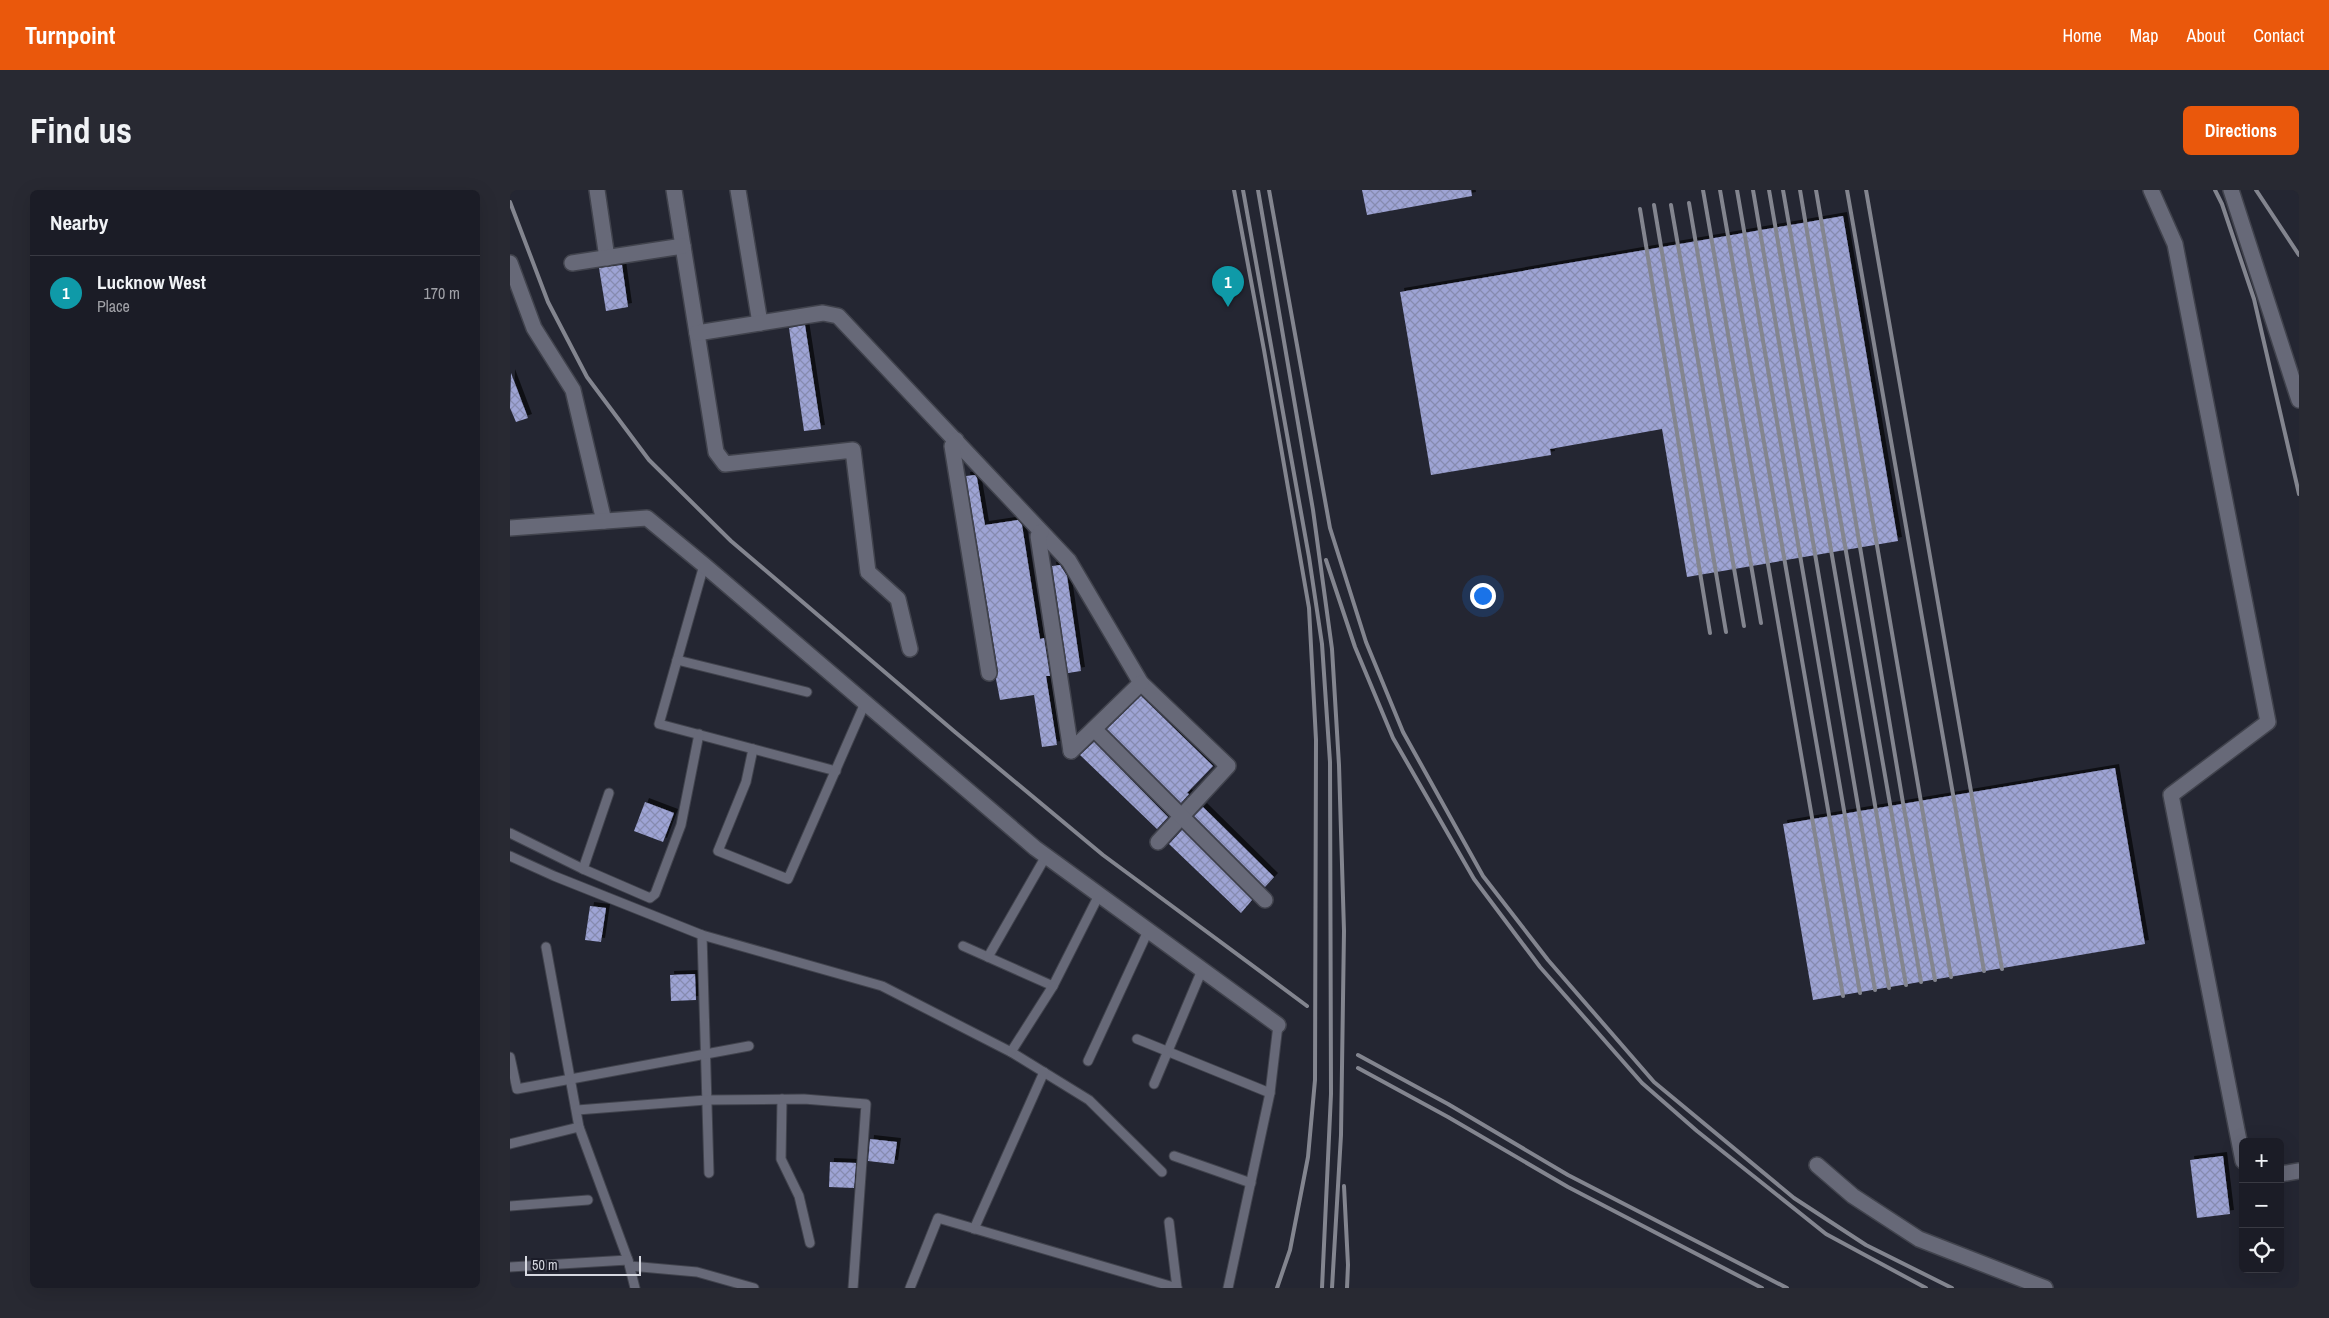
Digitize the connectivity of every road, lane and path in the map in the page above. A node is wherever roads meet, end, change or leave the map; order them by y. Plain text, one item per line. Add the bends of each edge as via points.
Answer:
1 (597, 190) edge
2 (674, 190) edge
3 (738, 190) edge
4 (2151, 190) edge
5 (2231, 190) edge
6 (683, 246) junction
7 (607, 258) junction
8 (572, 263) dead end
9 (510, 264) edge
10 (760, 323) junction
11 (697, 333) junction
12 (2299, 400) edge
13 (956, 440) junction
14 (604, 521) junction
15 (510, 528) edge
16 (1041, 532) junction
17 (704, 565) junction
18 (910, 649) dead end
19 (677, 660) junction
20 (989, 672) dead end
21 (1141, 682) junction
22 (807, 692) dead end
23 (865, 703) junction
24 (1094, 729) junction
25 (699, 734) junction
26 (753, 749) junction
27 (836, 771) junction
28 (609, 793) dead end
29 (1182, 816) junction
30 (510, 834) edge
31 (1158, 842) dead end
32 (510, 856) edge
33 (1046, 856) junction
34 (583, 869) junction
35 (1099, 895) junction
36 (1265, 900) dead end
37 (1148, 930) junction
38 (702, 935) junction
39 (963, 946) dead end
40 (546, 947) dead end
41 (988, 957) junction
42 (1202, 970) junction
43 (1053, 986) junction
44 (1278, 1025) joint
45 (1137, 1039) dead end
46 (749, 1046) dead end
47 (1012, 1052) junction
48 (1168, 1052) junction
49 (706, 1054) junction
50 (510, 1057) edge
51 (1088, 1061) dead end
52 (1044, 1072) junction
53 (571, 1079) junction
54 (1154, 1084) dead end
55 (1270, 1092) junction
56 (782, 1099) junction
57 (706, 1100) junction
58 (577, 1110) junction
59 (579, 1127) junction
60 (2239, 1141) edge
61 (510, 1144) edge
62 (1174, 1156) dead end
63 (1816, 1165) dead end
64 (2299, 1171) edge
65 (709, 1172) dead end
66 (1162, 1172) dead end
67 (2284, 1173) edge
68 (1250, 1183) junction
69 (588, 1200) dead end
70 (510, 1206) edge
71 (1169, 1222) dead end
72 (974, 1229) junction
73 (810, 1243) dead end
74 (629, 1263) junction
75 (510, 1267) edge
76 (635, 1288) edge
77 (754, 1288) edge
78 (853, 1288) edge
79 (910, 1288) edge
80 (1177, 1288) edge
81 (1228, 1288) edge
82 (2045, 1288) edge

1 - 7 street
2 - 6 street
3 - 10 street
4 - 60 street via 2175,244 2268,722 2171,795
5 - 12 street
6 - 7 street
6 - 11 street
7 - 8 street
9 - 14 street via 534,328 573,390
10 - 11 street
10 - 13 street via 823,313 838,316
11 - 18 street via 716,452 725,464 853,450 868,572 898,599
13 - 16 street
13 - 20 street via 952,446
14 - 15 street
14 - 17 street via 647,518
16 - 21 street via 1069,561
16 - 24 street via 1038,536 1071,751
17 - 19 lane
17 - 23 street
19 - 22 lane
19 - 25 lane via 659,724
21 - 24 street
21 - 29 street via 1228,766
23 - 27 lane
23 - 33 street
24 - 29 street
25 - 26 lane
25 - 34 lane via 681,825 655,894 650,898
26 - 27 lane
26 - 27 lane via 746,782 718,850 788,879
28 - 34 lane
29 - 31 street
29 - 36 street
30 - 34 lane
32 - 38 lane
33 - 35 street
33 - 41 lane
35 - 37 street
35 - 43 lane
37 - 42 street
37 - 51 lane
38 - 47 lane via 882,986
38 - 49 lane
39 - 41 lane
40 - 53 lane
41 - 43 lane
42 - 44 street
42 - 48 lane
43 - 47 lane
44 - 55 lane
45 - 48 lane
46 - 49 lane
47 - 52 lane
48 - 54 lane
48 - 55 lane
49 - 53 lane
49 - 57 lane
50 - 53 lane via 517,1089
52 - 66 lane via 1089,1100
52 - 72 lane
53 - 58 lane
55 - 68 lane
56 - 57 lane
56 - 73 lane via 781,1159 799,1196
56 - 78 lane via 866,1104
57 - 58 lane
57 - 65 lane
58 - 59 lane
59 - 61 lane
59 - 74 lane
62 - 68 lane
63 - 82 street via 1853,1196 1919,1239
64 - 67 street
68 - 81 lane
69 - 70 lane
71 - 80 lane
72 - 79 lane via 938,1218
72 - 80 lane
74 - 75 lane
74 - 76 lane
74 - 77 lane via 698,1272

